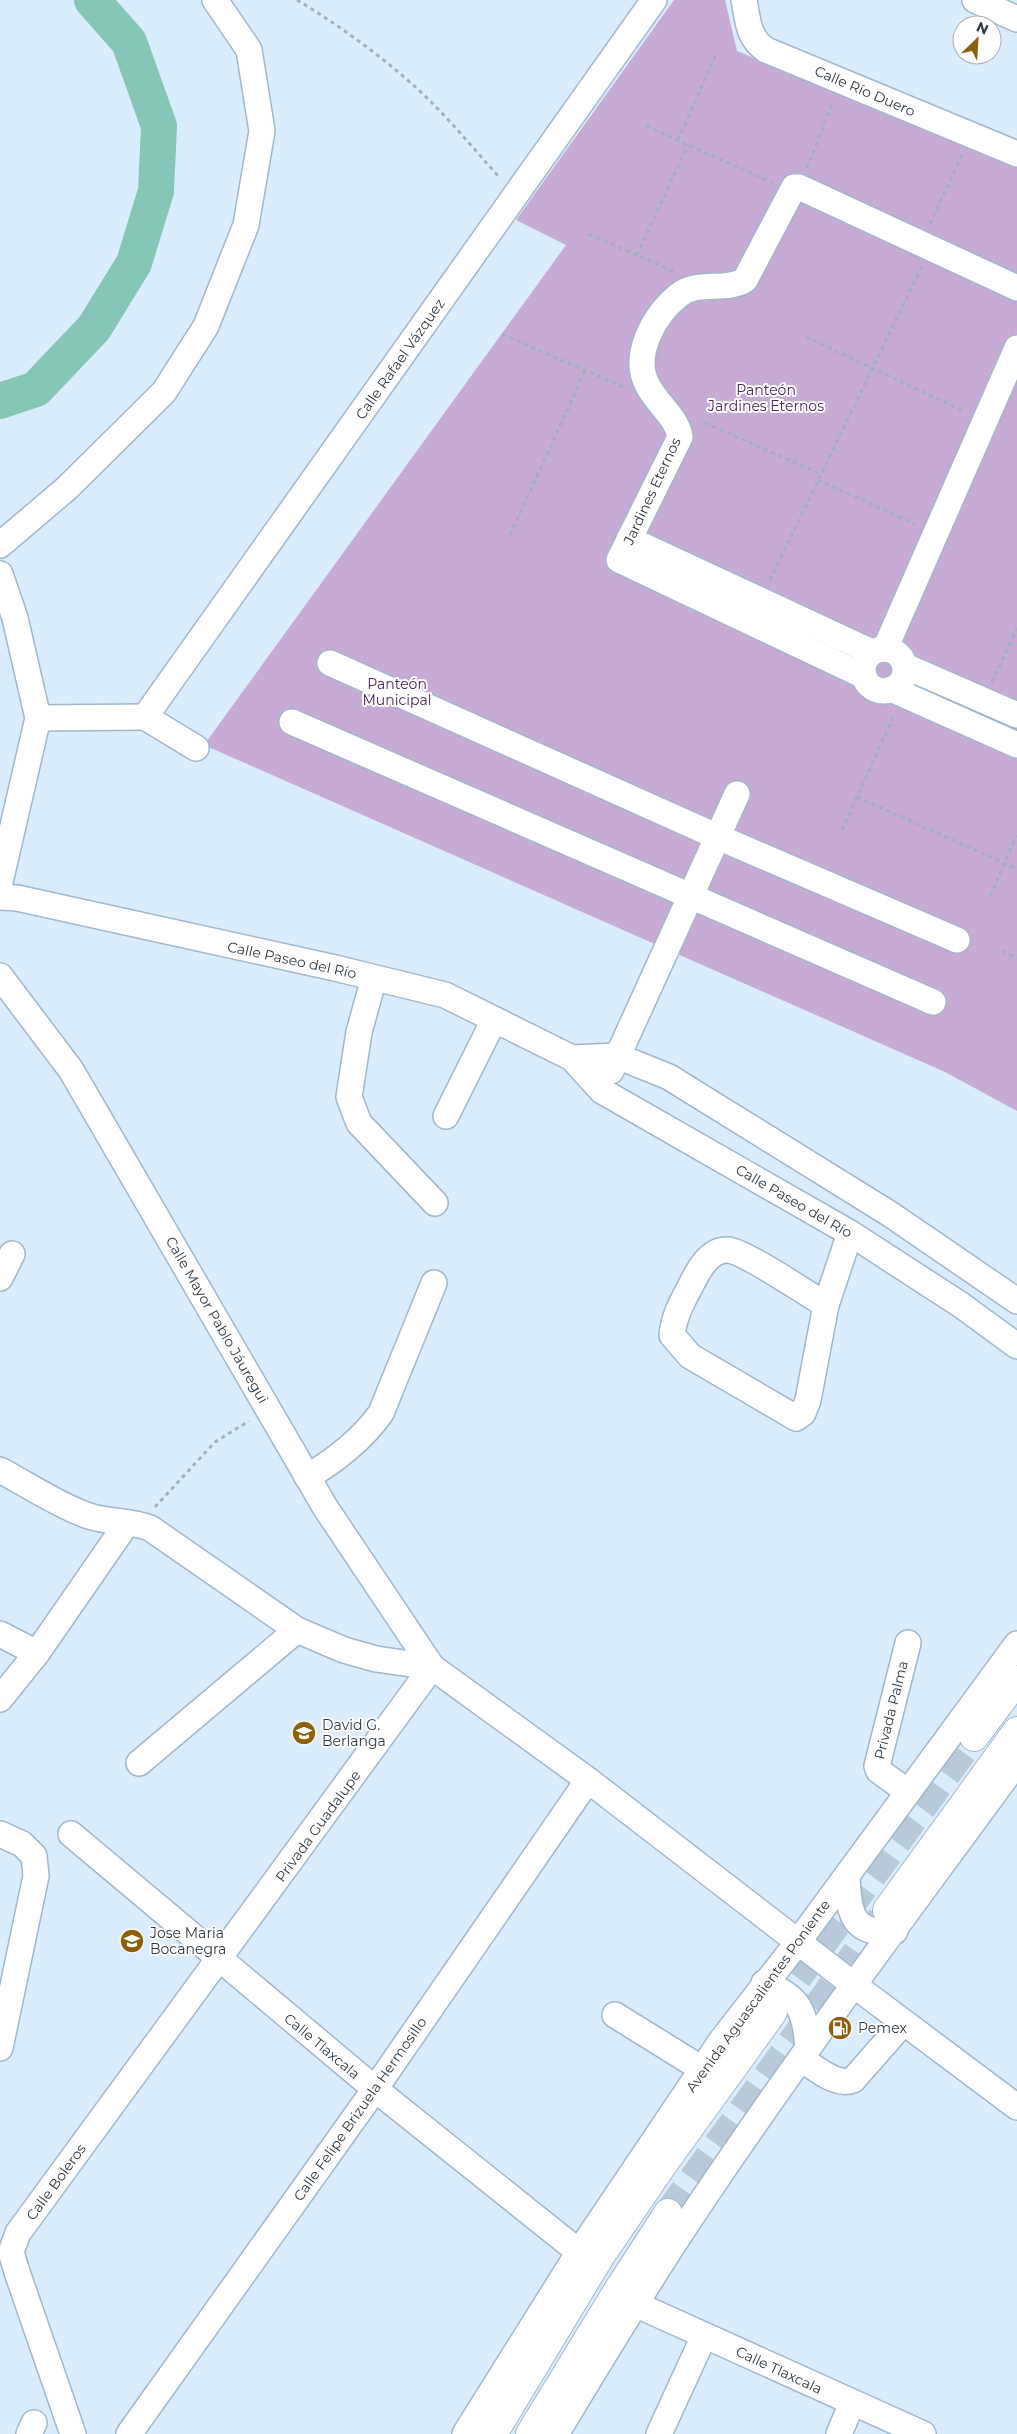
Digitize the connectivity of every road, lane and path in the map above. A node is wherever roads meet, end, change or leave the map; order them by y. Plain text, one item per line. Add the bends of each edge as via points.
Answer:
1 (215, 0) edge
2 (297, 0) edge
3 (654, 0) edge
4 (744, 0) edge
5 (976, 0) edge
6 (1017, 19) edge
7 (718, 52) dead end
8 (833, 100) dead end
9 (646, 126) dead end
10 (678, 140) junction
11 (688, 145) junction
12 (962, 154) dead end
13 (1017, 154) edge
14 (794, 189) junction
15 (516, 195) junction
16 (589, 234) dead end
17 (926, 245) junction
18 (637, 255) junction
19 (677, 272) dead end
20 (1017, 288) edge
21 (502, 334) dead end
22 (806, 337) dead end
23 (1017, 348) edge
24 (872, 368) junction
25 (585, 371) junction
26 (633, 392) dead end
27 (985, 421) junction
28 (705, 423) dead end
29 (821, 474) junction
30 (818, 480) junction
31 (922, 527) dead end
32 (510, 535) dead end
33 (629, 539) junction
34 (0, 545) edge
35 (0, 574) edge
36 (760, 600) junction
37 (1017, 628) edge
38 (879, 650) junction
39 (330, 663) dead end
40 (904, 666) junction
41 (864, 676) junction
42 (898, 692) junction
43 (984, 700) junction
44 (1017, 715) edge
45 (145, 717) junction
46 (38, 718) junction
47 (292, 722) dead end
48 (1017, 745) edge
49 (196, 748) dead end
50 (737, 794) dead end
51 (857, 796) junction
52 (842, 830) dead end
53 (1017, 835) edge
54 (718, 837) junction
55 (1004, 863) junction
56 (1017, 869) edge
57 (0, 882) edge
58 (692, 895) junction
59 (990, 896) dead end
60 (0, 897) edge
61 (957, 940) dead end
62 (1002, 951) dead end
63 (1017, 958) edge
64 (0, 976) edge
65 (374, 978) junction
66 (933, 1002) dead end
67 (494, 1020) junction
68 (617, 1056) junction
69 (572, 1058) junction
70 (602, 1091) junction
71 (446, 1116) dead end
72 (435, 1202) dead end
73 (850, 1233) junction
74 (12, 1254) dead end
75 (0, 1278) edge
76 (434, 1282) dead end
77 (1017, 1301) edge
78 (826, 1305) junction
79 (1017, 1346) edge
80 (269, 1409) junction
81 (0, 1470) edge
82 (307, 1477) junction
83 (133, 1523) junction
84 (297, 1630) junction
85 (0, 1634) edge
86 (908, 1643) dead end
87 (1017, 1644) edge
88 (37, 1653) junction
89 (432, 1667) junction
90 (1017, 1680) edge
91 (0, 1699) edge
92 (1017, 1731) edge
93 (974, 1736) tunnel mouth
94 (1017, 1762) edge
95 (139, 1763) dead end
96 (588, 1780) junction
97 (908, 1792) junction
98 (0, 1834) edge
99 (70, 1834) dead end
100 (846, 1875) junction
101 (891, 1920) junction
102 (798, 1942) junction
103 (219, 1960) junction
104 (764, 1983) junction
105 (854, 1986) junction
106 (773, 2012) tunnel mouth
107 (4, 2013) edge
108 (615, 2015) dead end
109 (904, 2023) junction
110 (0, 2048) edge
111 (804, 2054) junction
112 (702, 2069) junction
113 (375, 2090) junction
114 (1017, 2107) edge
115 (668, 2214) tunnel mouth
116 (579, 2252) junction
117 (635, 2304) junction
118 (704, 2336) junction
119 (852, 2403) junction
120 (73, 2434) edge
121 (129, 2434) edge
122 (465, 2434) edge
123 (493, 2434) edge
124 (530, 2434) edge
125 (556, 2434) edge
126 (659, 2434) edge
127 (839, 2434) edge
128 (923, 2434) edge

1 - 34 street via 249,50 262,131 246,225 206,326 164,392 67,488
2 - 15 path via 376,55 433,103
3 - 15 street, Calle Rafael Vázquez
4 - 13 street, Calle Río Duero via 756,43 766,50
5 - 6 street
7 - 10 path
8 - 14 path
9 - 10 path
10 - 11 path
11 - 14 path
11 - 18 path
12 - 17 path
14 - 17 street
14 - 33 street, Jardines Eternos via 744,280 736,286 707,285 680,294 655,320 641,353 646,384 678,427 680,437
15 - 45 street, Calle Rafael Vázquez
16 - 18 path
17 - 20 street
17 - 24 path
18 - 19 path
21 - 25 path
22 - 24 path
23 - 27 street
24 - 27 path
24 - 29 path
25 - 26 path
25 - 32 path
27 - 38 street
28 - 29 path
29 - 30 path
30 - 31 path
30 - 36 path
33 - 36 street
33 - 41 street, Jardines Eternos via 619,560
35 - 46 street via 15,618
36 - 38 street
37 - 43 path
38 - 40 street via 898,654
38 - 41 street via 864,662
39 - 54 street
40 - 42 street
40 - 43 street
41 - 42 street via 866,682 877,690
42 - 48 street
42 - 51 path
43 - 44 street
45 - 46 street
45 - 49 street
46 - 57 street
47 - 58 street
50 - 54 street
51 - 52 path
51 - 55 path
53 - 55 path
54 - 58 street
54 - 61 street
55 - 56 path
55 - 59 path
58 - 66 street
58 - 68 street
60 - 65 street, Calle Paseo del Río via 17,898
62 - 63 path
64 - 80 street, Calle Mayor Pablo Jáuregui via 71,1070
65 - 67 street, Calle Paseo del Río via 445,995
65 - 72 street via 359,1032 349,1097 359,1123
67 - 69 street, Calle Paseo del Río
67 - 71 street
68 - 69 street, Calle Paseo del Río
68 - 70 street
68 - 77 street, Calle Paseo del Río via 670,1077 890,1214
69 - 70 street, Calle Paseo del Río
70 - 73 street, Calle Paseo del Río
73 - 78 street
73 - 79 street, Calle Paseo del Río via 961,1305
74 - 75 street
76 - 82 street via 381,1413 368,1431 336,1460
78 - 78 street via 808,1400 803,1413 796,1418 690,1356 672,1335 674,1319 698,1270 713,1254 728,1250 753,1261
80 - 82 street, Calle Mayor Pablo Jáuregui
80 - 83 path via 215,1442
81 - 83 street via 86,1515
82 - 89 street, Calle Mayor Pablo Jáuregui
83 - 84 street via 150,1528
83 - 88 street
84 - 89 street via 344,1650 376,1659
84 - 95 street
85 - 88 street
86 - 97 street, Privada Palma via 877,1766 879,1771
87 - 97 street, Avenida Aguascalientes Poniente
88 - 91 street
89 - 96 street
89 - 103 street, Privada Guadalupe
90 - 93 main road
92 - 101 main road
94 - 101 street
96 - 102 street
96 - 113 street, Calle Felipe Brizuela Hermosillo
97 - 100 street, Avenida Aguascalientes Poniente
98 - 107 street via 22,1844 34,1856 36,1876
99 - 103 street, Calle Tlaxcala
100 - 101 street via 848,1900 855,1920 875,1932
100 - 102 street, Avenida Aguascalientes Poniente
101 - 105 street
102 - 104 street, Avenida Aguascalientes Poniente
102 - 105 street
103 - 113 street, Calle Tlaxcala
103 - 120 street, Calle Boleros via 18,2234 12,2252 16,2272
104 - 111 street via 782,1990 795,2000 806,2026
104 - 112 street, Avenida Aguascalientes Poniente
105 - 109 street
105 - 111 street
106 - 123 main road, Avenida Aguascalientes Poniente via 601,2255
107 - 110 street
108 - 112 street
109 - 111 street via 853,2080 839,2081
109 - 114 street
111 - 117 street via 688,2220
112 - 116 street, Avenida Aguascalientes Poniente
113 - 116 street, Calle Tlaxcala
113 - 121 street, Calle Felipe Brizuela Hermosillo
115 - 124 main road
116 - 122 street, Avenida Aguascalientes Poniente
117 - 118 street, Calle Tlaxcala
117 - 125 street
118 - 119 street, Calle Tlaxcala
118 - 126 street
119 - 127 street
119 - 128 street, Calle Tlaxcala

